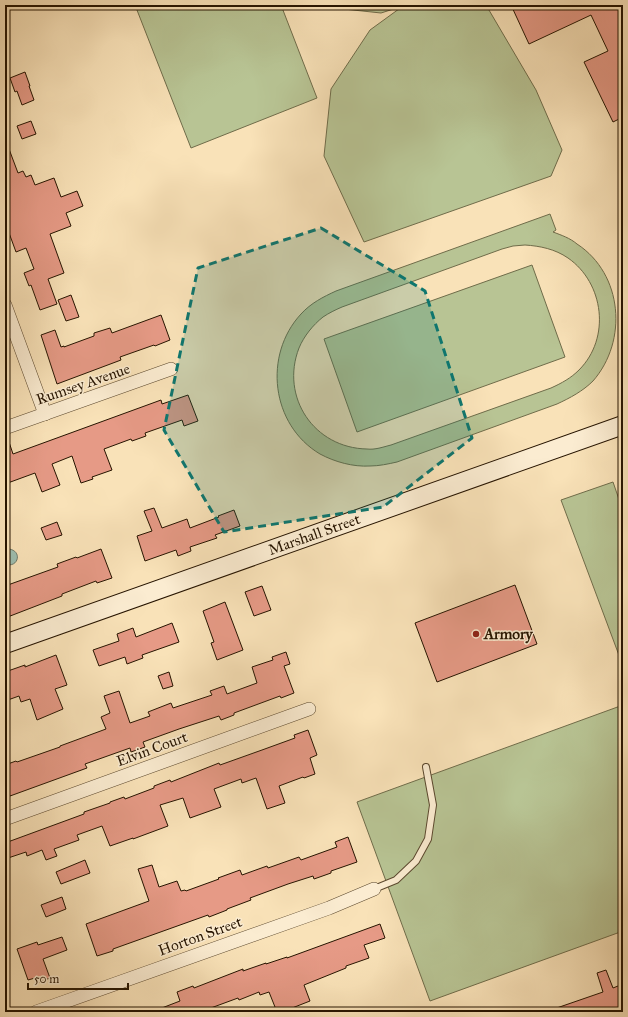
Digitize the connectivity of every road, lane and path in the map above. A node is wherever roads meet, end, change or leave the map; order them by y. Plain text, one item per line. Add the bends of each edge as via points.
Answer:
1 (5, 305) edge
2 (171, 370) dead end
3 (45, 414) junction
4 (623, 425) edge
5 (5, 428) edge
6 (5, 644) edge
7 (309, 709) dead end
8 (426, 767) dead end
9 (5, 819) edge
10 (374, 889) joint
11 (36, 1012) edge

1 - 3 street
2 - 3 street, Rumsey Avenue
3 - 5 street, Rumsey Avenue
4 - 6 street, Marshall Street
7 - 9 street, Elvin Court
8 - 10 lane via 433,805 428,839 416,861 396,880
10 - 11 street, Horton Street via 329,908

